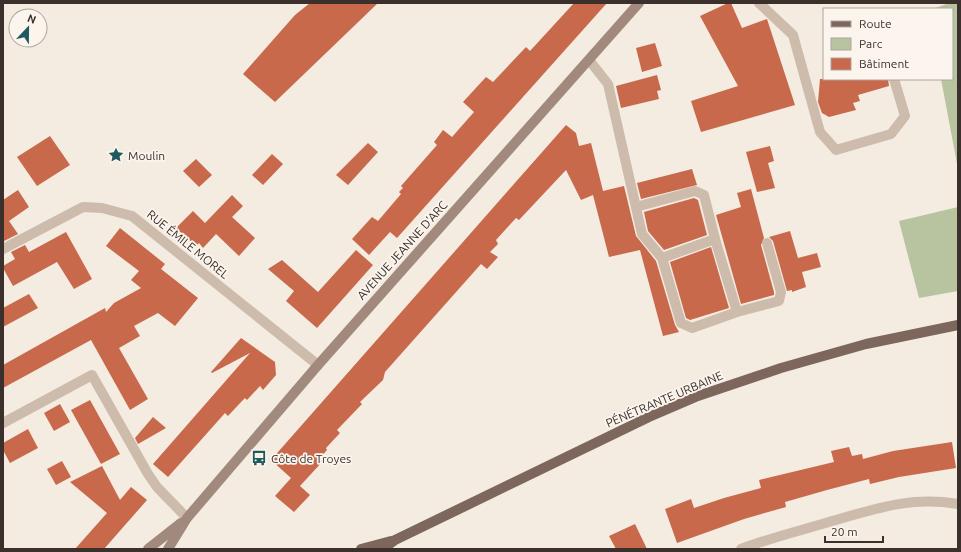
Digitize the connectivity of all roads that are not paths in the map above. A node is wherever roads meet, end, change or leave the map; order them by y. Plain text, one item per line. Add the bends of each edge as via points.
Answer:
1 (639, 3) edge
2 (759, 3) edge
3 (588, 60) junction
4 (894, 80) edge
5 (636, 207) junction
6 (715, 239) junction
7 (767, 244) dead end
8 (3, 249) edge
9 (662, 258) junction
10 (737, 312) junction
11 (958, 325) edge
12 (318, 365) junction
13 (3, 423) edge
14 (958, 504) edge
15 (187, 518) junction
16 (395, 540) junction
17 (148, 549) edge
18 (168, 549) edge
19 (361, 549) edge
20 (383, 549) edge
21 (741, 549) edge

1 - 3 main road, AVENUE JEANNE D'ARC
2 - 4 street via 793,34 820,132 836,150 891,134 905,116
3 - 5 street via 608,84
3 - 12 main road, AVENUE JEANNE D'ARC
5 - 6 street via 695,191 704,195
5 - 9 street via 642,234
6 - 9 street
6 - 10 street
7 - 10 street via 781,292 779,301
8 - 12 street, RUE ÉMILE MOREL via 83,207 102,208 132,216
9 - 10 street via 681,323 692,328
11 - 16 main road, PÉNÉTRANTE URBAINE via 866,344 781,368 698,396 649,417
12 - 15 main road, AVENUE JEANNE D'ARC
13 - 15 street via 92,375 148,474
14 - 21 street via 922,501 891,505
15 - 17 main road, AVENUE JEANNE D'ARC
15 - 18 main road, AVENUE JEANNE D'ARC
16 - 19 main road
16 - 20 main road

